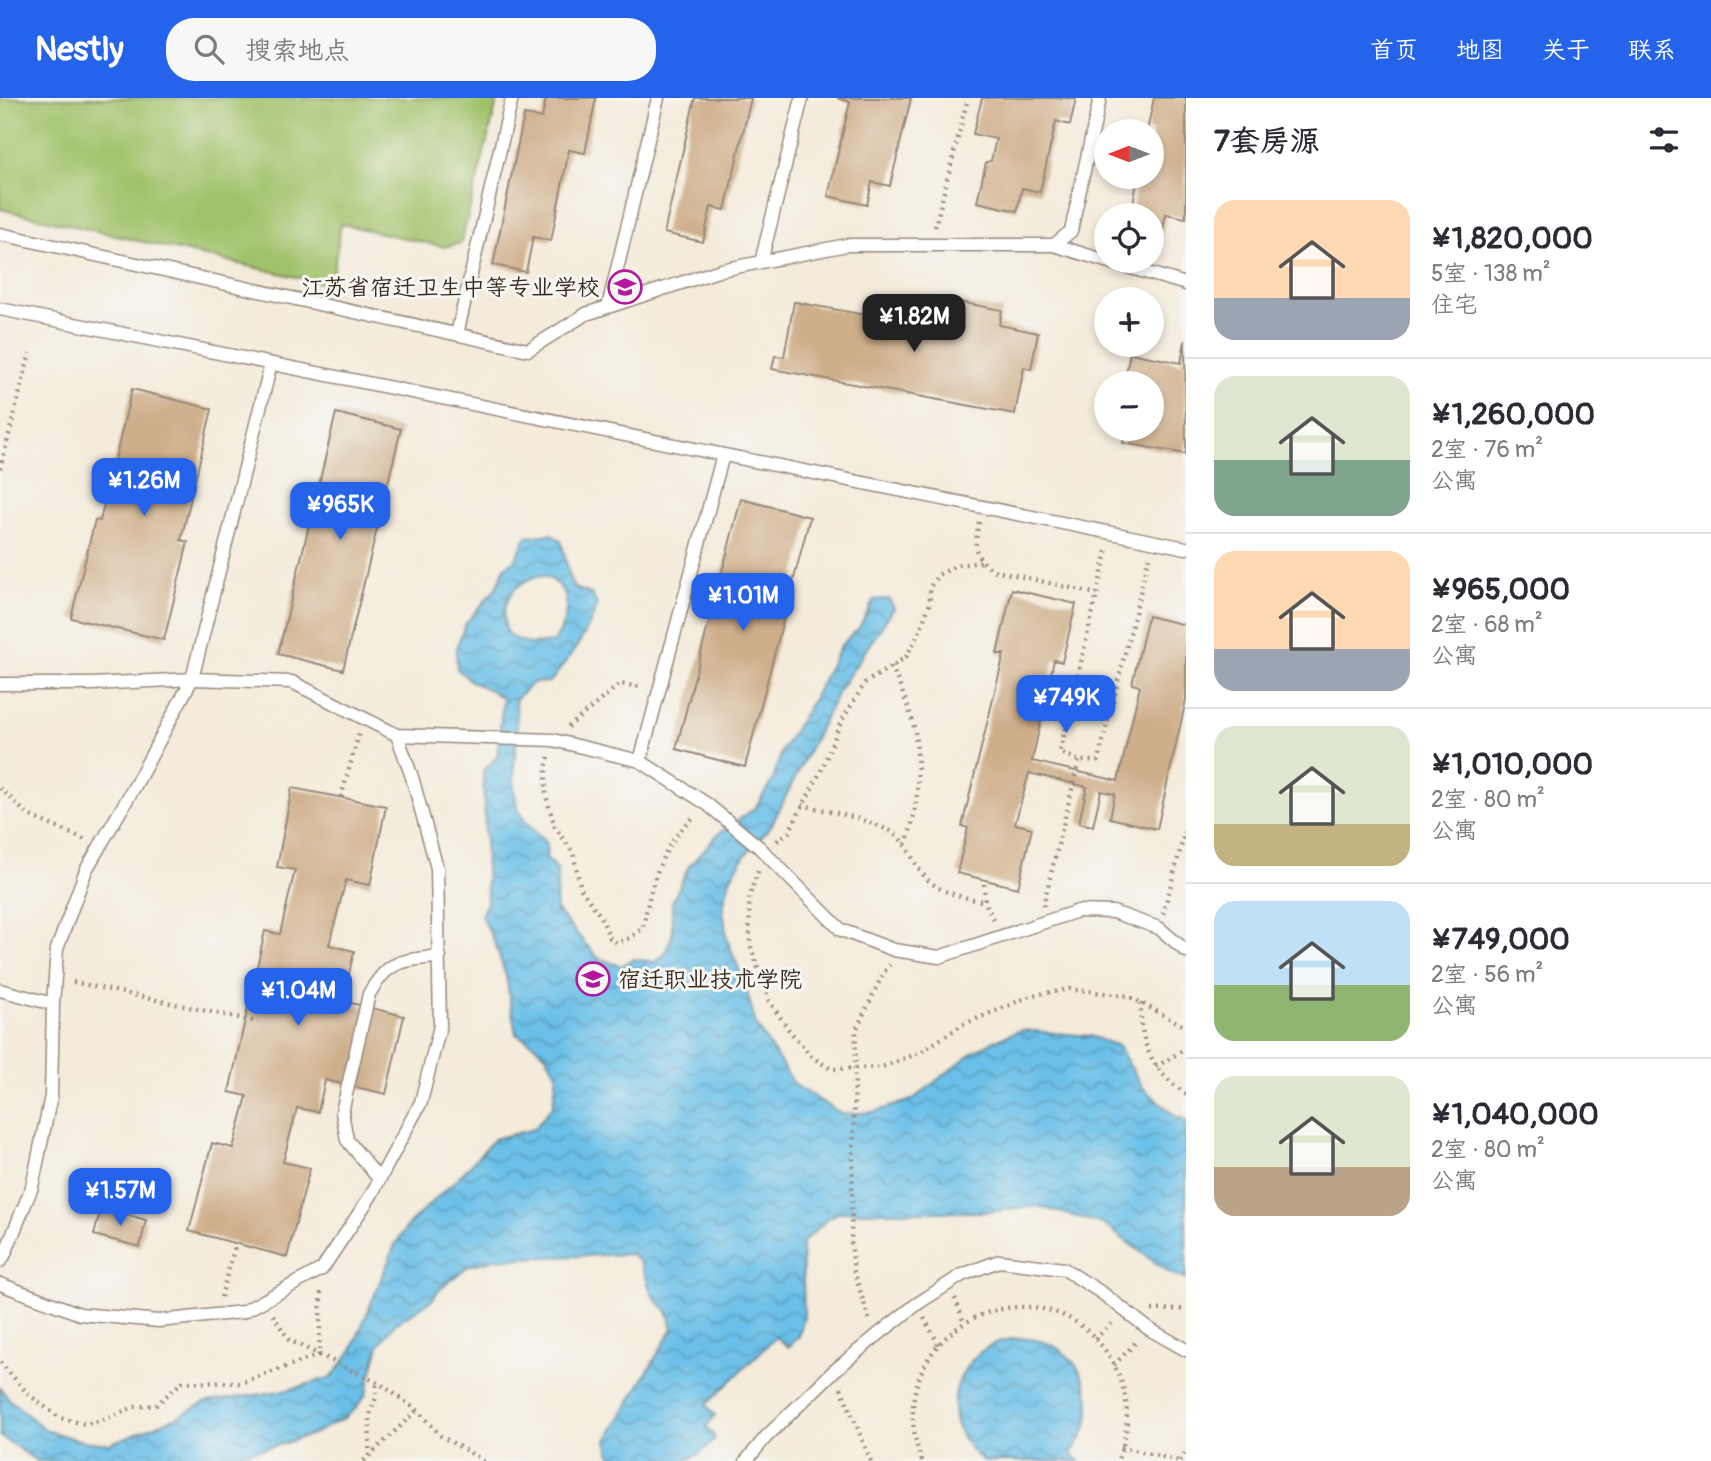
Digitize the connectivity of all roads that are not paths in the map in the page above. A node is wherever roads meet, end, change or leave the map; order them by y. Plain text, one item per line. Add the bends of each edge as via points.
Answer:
1 (512, 98) edge
2 (658, 98) edge
3 (802, 98) edge
4 (1100, 98) edge
5 (0, 234) edge
6 (1054, 245) junction
7 (1094, 257) edge
8 (761, 262) junction
9 (1148, 273) edge
10 (1186, 284) edge
11 (608, 307) junction
12 (0, 309) edge
13 (457, 334) junction
14 (271, 364) junction
15 (723, 455) junction
16 (1186, 548) edge
17 (192, 679) junction
18 (0, 684) edge
19 (397, 735) junction
20 (640, 761) junction
21 (1186, 951) edge
22 (440, 956) junction
23 (0, 990) edge
24 (53, 1004) junction
25 (380, 1179) junction
26 (0, 1261) edge
27 (0, 1284) edge
28 (1186, 1350) edge
29 (746, 1461) edge

1 - 13 lane
2 - 11 lane
3 - 8 lane
4 - 6 lane via 1071,231
5 - 13 lane
6 - 7 lane
6 - 8 lane via 847,245
8 - 11 lane via 721,270
9 - 10 lane
11 - 13 lane via 586,314 528,350
12 - 14 lane
14 - 15 lane
14 - 17 lane
15 - 16 lane
15 - 20 lane
17 - 18 lane
17 - 19 lane via 292,682
17 - 24 lane via 86,870 57,949
19 - 20 lane via 553,740
19 - 22 lane via 437,868
20 - 21 lane via 712,808 762,850 841,930 902,951 939,957 1079,911 1113,912 1159,928
22 - 25 lane via 440,1026 421,1102
22 - 25 lane via 395,963 379,976 369,994 342,1112 347,1140
23 - 24 lane
24 - 26 lane via 51,1097 32,1187
25 - 27 lane via 322,1269 243,1312 159,1321 80,1314
28 - 29 lane via 1064,1269 999,1261 962,1275 916,1304 834,1371

